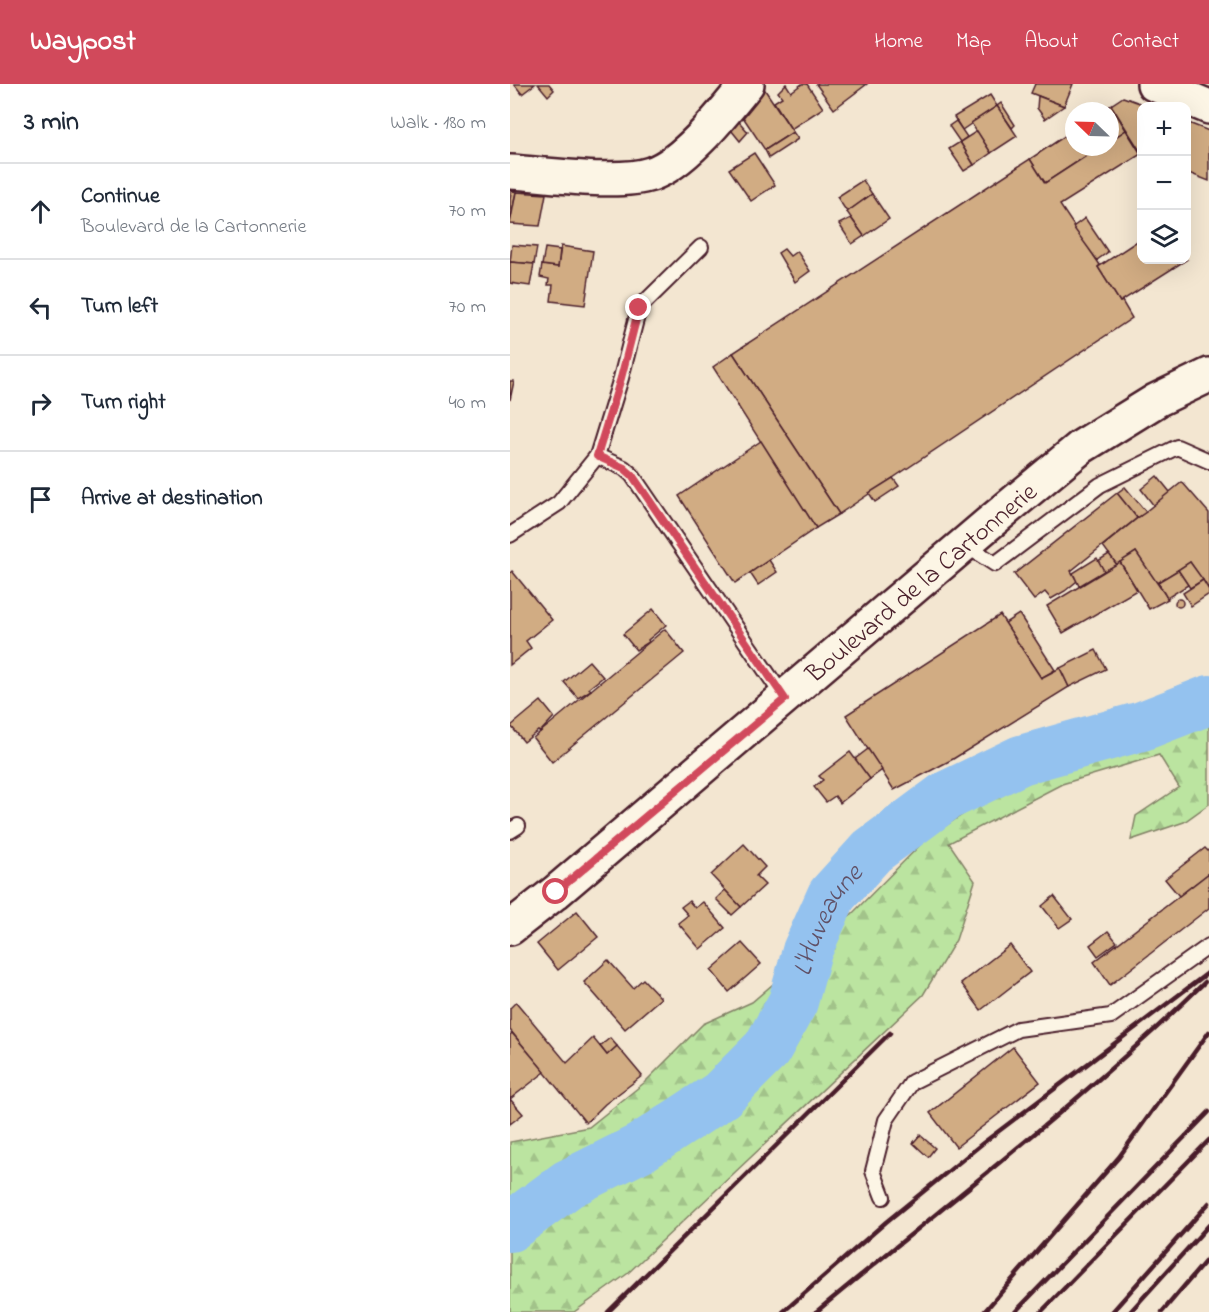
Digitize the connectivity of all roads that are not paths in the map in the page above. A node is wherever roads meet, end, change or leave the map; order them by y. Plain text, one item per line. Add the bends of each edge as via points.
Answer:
1 (747, 84) edge
2 (1154, 84) edge
3 (1209, 107) edge
4 (510, 172) edge
5 (701, 247) dead end
6 (1209, 375) edge
7 (597, 456) junction
8 (1209, 461) edge
9 (510, 535) edge
10 (964, 544) junction
11 (785, 699) junction
12 (510, 928) edge
13 (1209, 946) edge
14 (883, 1197) dead end

1 - 4 main road via 678,158 652,174 617,179
2 - 3 main road
5 - 7 lane via 639,308
6 - 10 main road, Boulevard de la Cartonnerie via 1157,400 1081,447
7 - 9 lane via 559,503
7 - 11 lane via 632,475
8 - 10 lane via 1177,447 1100,484 995,564
10 - 11 main road, Boulevard de la Cartonnerie
11 - 12 main road, Boulevard de la Cartonnerie
13 - 14 lane via 1111,1016 1018,1029 912,1082 886,1120 873,1171

